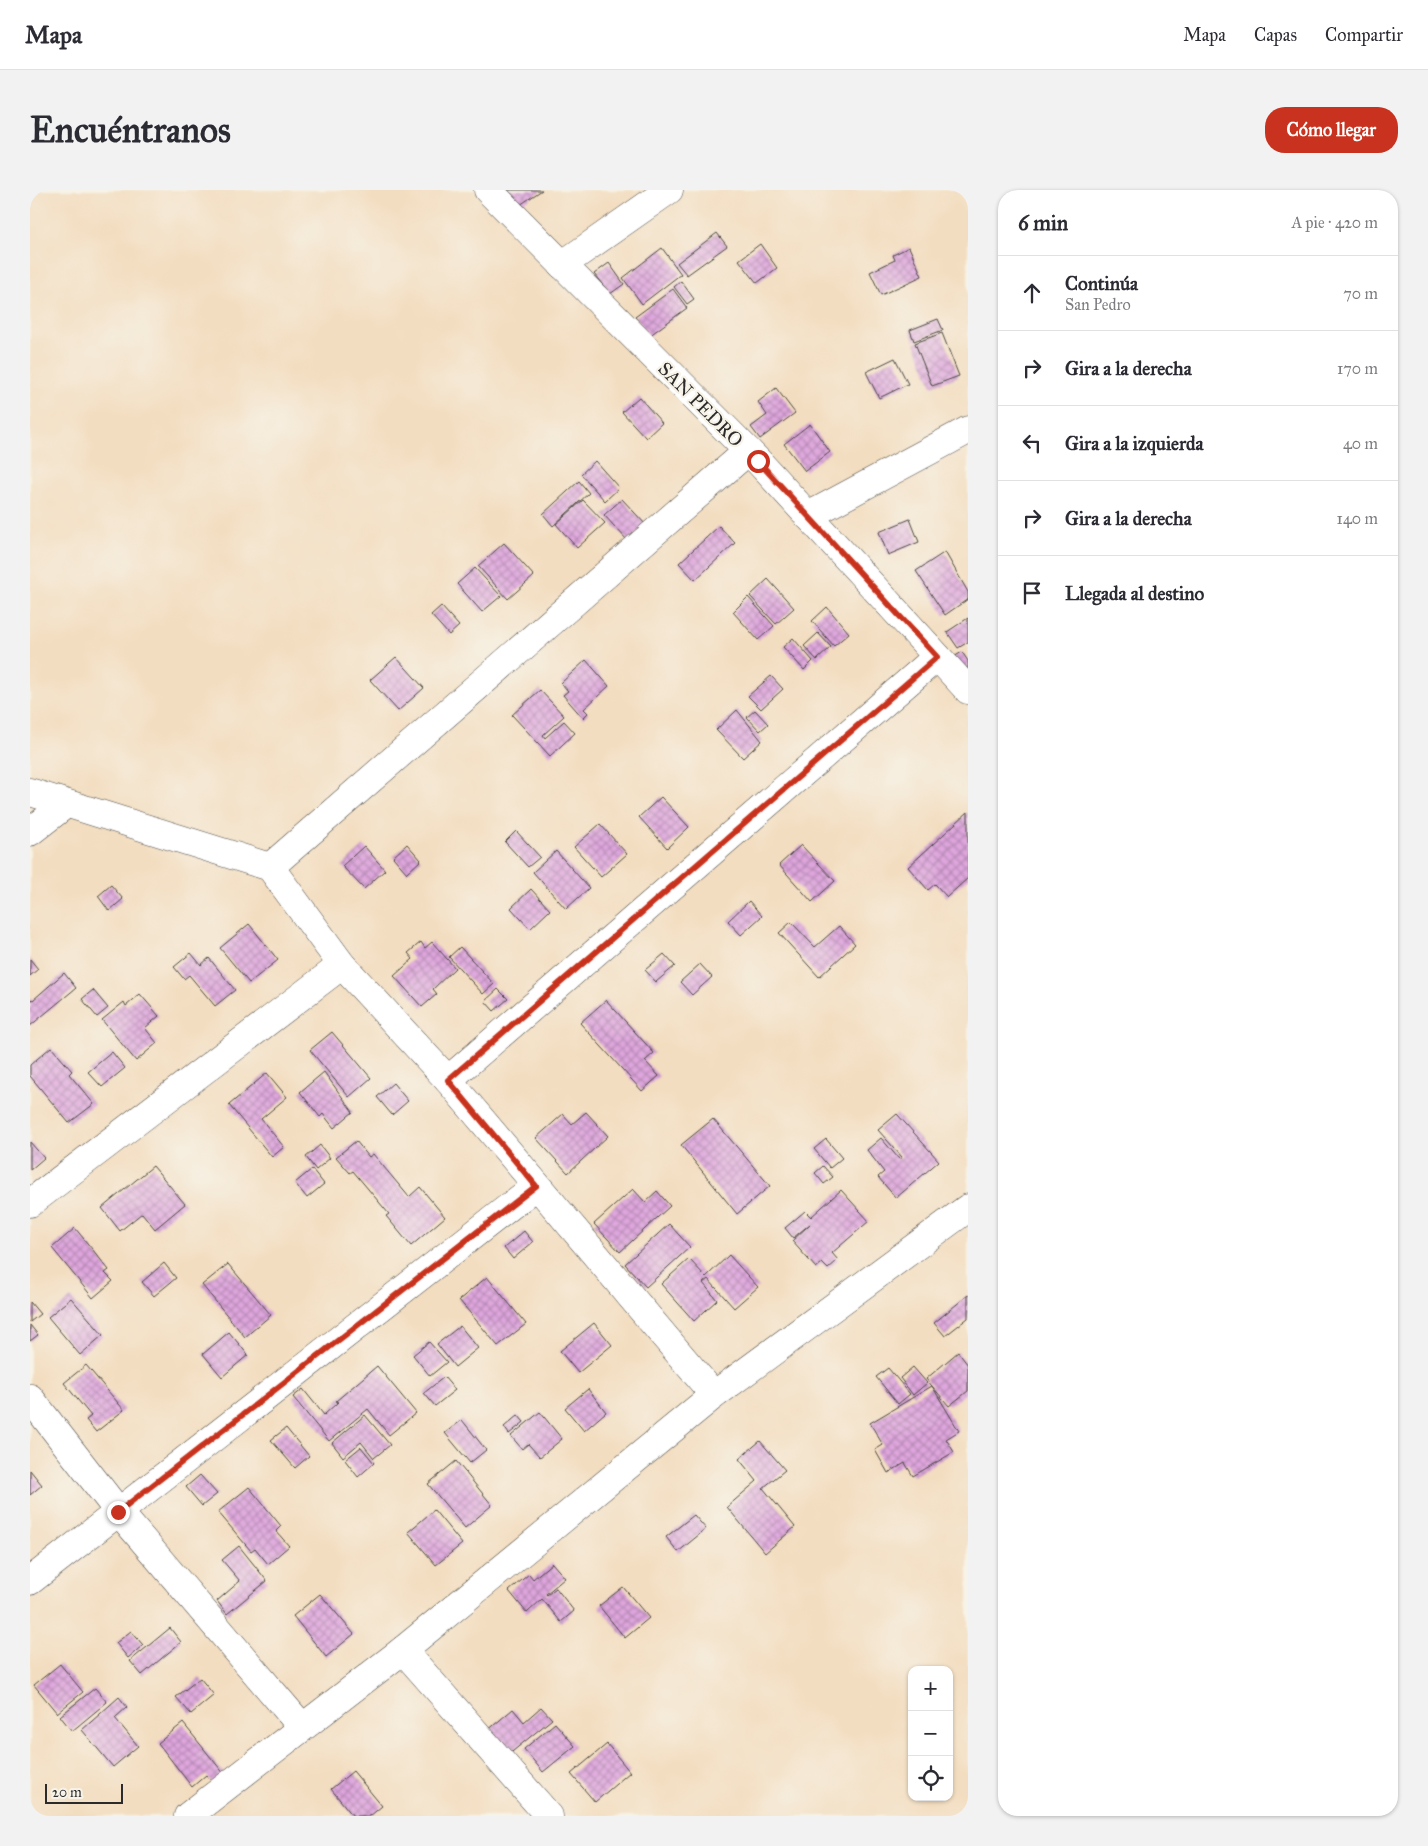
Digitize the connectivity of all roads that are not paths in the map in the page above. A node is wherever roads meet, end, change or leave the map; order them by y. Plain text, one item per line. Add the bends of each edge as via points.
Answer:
1 (488, 190) edge
2 (669, 190) edge
3 (562, 264) junction
4 (968, 430) edge
5 (748, 451) junction
6 (808, 516) junction
7 (937, 657) junction
8 (968, 690) edge
9 (30, 792) edge
10 (66, 804) junction
11 (30, 832) edge
12 (270, 867) junction
13 (342, 965) junction
14 (448, 1080) junction
15 (536, 1186) junction
16 (30, 1203) edge
17 (968, 1208) edge
18 (714, 1395) junction
19 (30, 1398) edge
20 (118, 1512) junction
21 (30, 1581) edge
22 (403, 1650) junction
23 (302, 1728) junction
24 (188, 1816) edge
25 (549, 1816) edge

1 - 3 street, SAN PEDRO
2 - 3 street
3 - 5 street, SAN PEDRO
4 - 6 street
5 - 6 street, SAN PEDRO
5 - 12 street
6 - 7 street, SAN PEDRO
7 - 8 street, SAN PEDRO
7 - 14 street
9 - 10 street
10 - 11 street
10 - 12 street
12 - 13 street
13 - 14 street
13 - 16 street
14 - 15 street
15 - 18 street
15 - 20 street
17 - 18 street
18 - 22 street
19 - 20 street
20 - 21 street
20 - 23 street
22 - 23 street
22 - 25 street
23 - 24 street

